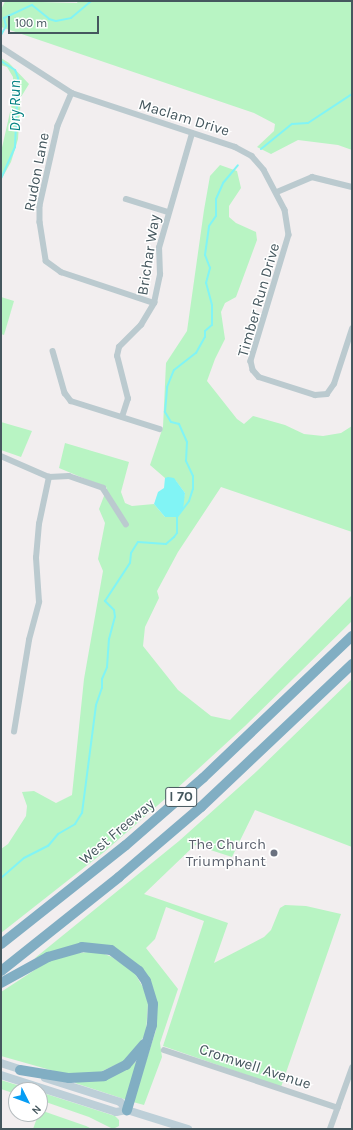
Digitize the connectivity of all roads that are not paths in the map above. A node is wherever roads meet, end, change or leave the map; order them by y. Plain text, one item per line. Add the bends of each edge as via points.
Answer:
1 (1, 47) edge
2 (72, 93) junction
3 (192, 134) junction
4 (352, 187) edge
5 (277, 192) junction
6 (126, 199) dead end
7 (168, 212) junction
8 (154, 303) junction
9 (352, 329) edge
10 (53, 351) dead end
11 (122, 418) junction
12 (160, 429) dead end
13 (1, 456) edge
14 (49, 477) junction
15 (126, 524) dead end
16 (352, 636) edge
17 (352, 664) edge
18 (14, 732) dead end
19 (1, 944) edge
20 (1, 971) edge
21 (1, 983) edge
22 (150, 1036) junction
23 (164, 1050) dead end
24 (1, 1063) edge
25 (352, 1068) edge
26 (20, 1070) junction
27 (1, 1075) edge
28 (338, 1108) junction
29 (127, 1110) junction
30 (188, 1129) edge
31 (330, 1129) edge

1 - 2 street, Maclam Drive
2 - 3 street, Maclam Drive
2 - 8 street, Rudon Lane via 58,126 40,206 42,244 46,260 61,272
3 - 5 street, Maclam Drive via 235,147 252,156
3 - 7 street, Brichar Way
4 - 5 street via 312,177
5 - 9 street, Timber Run Drive via 285,210 290,235 251,361 253,370 259,378 315,395 324,395 334,384
6 - 7 street
7 - 8 street, Brichar Way via 160,248 160,275
8 - 11 street, Brichar Way via 141,325 119,347 117,356 128,399
10 - 11 street via 65,393 71,401
11 - 12 street
13 - 14 street
14 - 15 street via 69,476 103,488
14 - 18 street via 39,524 36,558 39,602 29,640
16 - 19 highway, West Freeway / I 70 via 191,788 47,910
17 - 20 highway, I 70 via 201,807 119,877
21 - 22 highway via 64,951 93,946 111,950 130,962 146,981 153,1004
22 - 26 highway via 129,1063 104,1076 69,1078
22 - 29 highway
23 - 28 street, Cromwell Avenue
24 - 26 main road
25 - 28 street
26 - 29 main road via 120,1102
27 - 29 main road via 116,1112
28 - 31 street
29 - 30 main road

